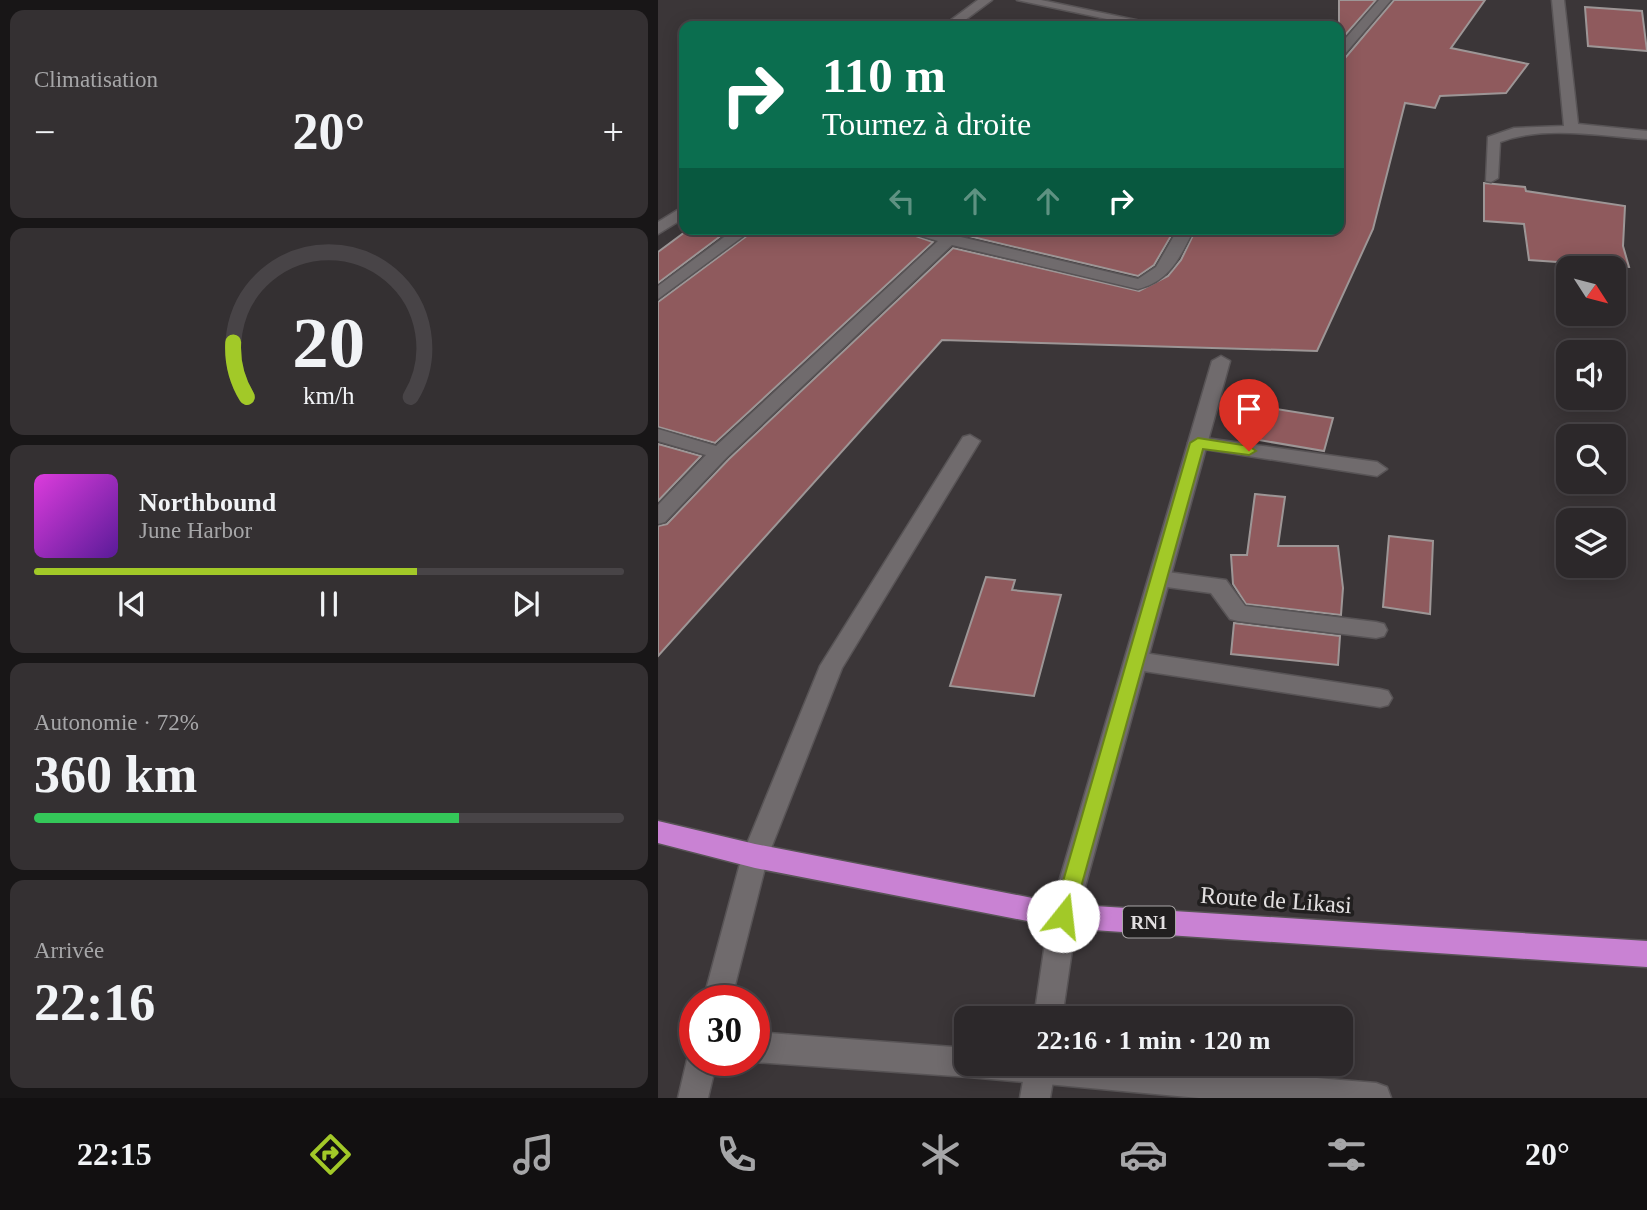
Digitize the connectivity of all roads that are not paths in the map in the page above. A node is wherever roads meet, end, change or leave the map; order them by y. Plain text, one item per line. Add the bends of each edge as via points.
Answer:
1 (986, 0) edge
2 (1023, 0) edge
3 (1385, 0) edge
4 (1558, 0) edge
5 (956, 21) edge
6 (1132, 21) edge
7 (1344, 47) edge
8 (1578, 130) junction
9 (1647, 135) edge
10 (1490, 178) dead end
11 (679, 214) edge
12 (658, 229) edge
13 (737, 235) edge
14 (929, 235) edge
15 (1183, 235) edge
16 (948, 240) junction
17 (658, 294) edge
18 (1221, 361) dead end
19 (658, 435) edge
20 (970, 441) dead end
21 (1198, 443) junction
22 (720, 453) junction
23 (1377, 469) dead end
24 (662, 510) edge
25 (1160, 579) junction
26 (1376, 629) dead end
27 (1137, 661) junction
28 (1380, 698) dead end
29 (658, 832) edge
30 (755, 856) junction
31 (1063, 916) junction
32 (1647, 954) edge
33 (721, 985) edge
34 (1050, 1006) edge
35 (770, 1047) edge
36 (954, 1062) edge
37 (698, 1076) edge
38 (1039, 1077) edge
39 (693, 1098) edge
40 (1376, 1098) edge

1 - 5 street
2 - 6 street
3 - 7 street
4 - 8 street via 1571,126
8 - 9 street
8 - 10 street via 1514,132 1493,140
11 - 12 street
13 - 17 street
14 - 16 street
15 - 16 street via 1161,274 1138,285
16 - 22 street
18 - 21 street
19 - 22 street
20 - 30 street via 831,666
21 - 23 street
21 - 25 street
22 - 24 street
25 - 26 street via 1218,586 1238,613
25 - 27 street
27 - 28 street
27 - 31 street
29 - 30 highway, Route de Likasi / RN1
30 - 31 highway, Route de Likasi / RN1
30 - 33 street
31 - 32 highway, Route de Likasi / RN1
31 - 34 street
35 - 36 street
37 - 39 street
38 - 40 street

